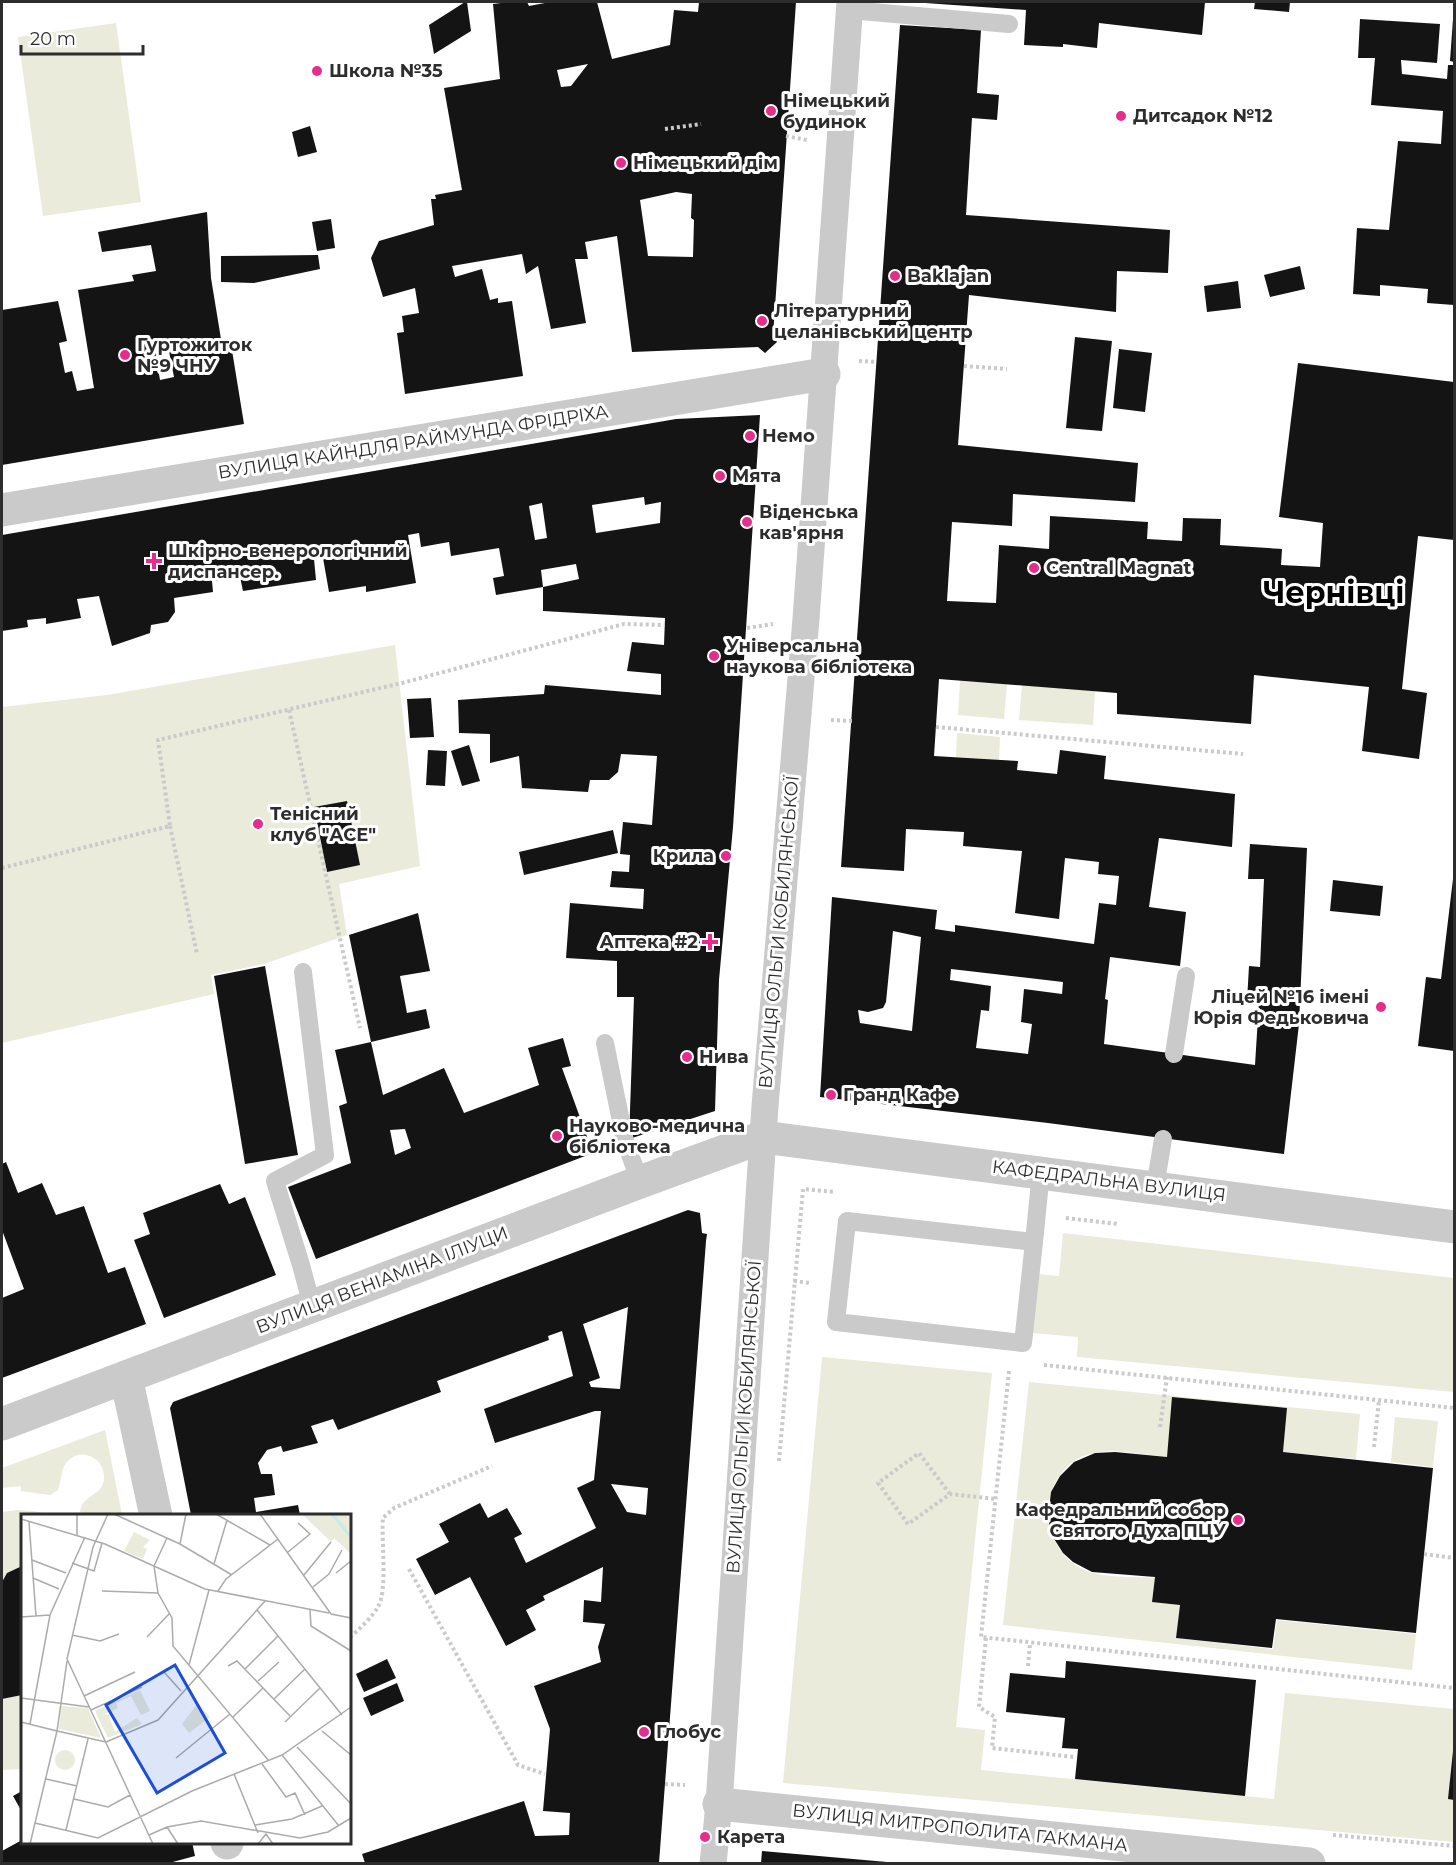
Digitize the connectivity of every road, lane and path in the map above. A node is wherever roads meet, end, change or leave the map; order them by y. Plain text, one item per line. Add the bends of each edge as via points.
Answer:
1 (850, 6) edge
2 (1009, 24) dead end
3 (701, 124) dead end
4 (665, 129) dead end
5 (964, 366) dead end
6 (1007, 369) dead end
7 (824, 374) junction
8 (2, 510) edge
9 (666, 625) dead end
10 (289, 710) junction
11 (936, 727) dead end
12 (1243, 754) dead end
13 (170, 826) junction
14 (2, 868) edge
15 (197, 954) dead end
16 (303, 972) dead end
17 (1186, 976) dead end
18 (360, 1028) dead end
19 (605, 1043) dead end
20 (1174, 1054) dead end
21 (764, 1137) junction
22 (1163, 1139) dead end
23 (1041, 1172) junction
24 (640, 1182) junction
25 (1155, 1187) junction
26 (838, 1193) dead end
27 (1037, 1214) junction
28 (1118, 1224) dead end
29 (1455, 1227) edge
30 (1034, 1242) junction
31 (754, 1278) junction
32 (794, 1281) junction
33 (841, 1287) junction
34 (312, 1306) junction
35 (1010, 1361) dead end
36 (1044, 1365) dead end
37 (126, 1377) junction
38 (1167, 1377) junction
39 (1378, 1400) junction
40 (1455, 1408) edge
41 (2, 1424) edge
42 (1160, 1427) dead end
43 (1374, 1447) dead end
44 (492, 1466) dead end
45 (778, 1472) dead end
46 (950, 1494) junction
47 (996, 1499) junction
48 (156, 1514) edge
49 (1424, 1554) dead end
50 (1455, 1558) edge
51 (409, 1569) dead end
52 (351, 1636) edge
53 (986, 1638) junction
54 (1030, 1643) junction
55 (1028, 1666) dead end
56 (1455, 1688) edge
57 (1074, 1757) dead end
58 (545, 1774) dead end
59 (719, 1804) junction
60 (1324, 1834) dead end
61 (1455, 1846) edge
62 (713, 1863) edge
63 (1309, 1863) edge

1 - 2 lane
1 - 7 street, ВУЛИЦЯ ОЛЬГИ КОБИЛЯНСЬКОЇ
3 - 4 path
5 - 6 path
7 - 8 street, ВУЛИЦЯ КАЙНДЛЯ РАЙМУНДА ФРІДРІХА
7 - 21 street, ВУЛИЦЯ ОЛЬГИ КОБИЛЯНСЬКОЇ
9 - 10 path via 624,624
10 - 13 path via 158,740
10 - 18 path
11 - 12 path
13 - 14 path
13 - 15 path
16 - 34 lane via 325,1155 275,1181
17 - 20 lane
19 - 24 lane via 625,1141
21 - 23 street, КАФЕДРАЛЬНА ВУЛИЦЯ
21 - 24 street, ВУЛИЦЯ ВЕНІАМІНА ІЛІУЦИ
21 - 31 street, ВУЛИЦЯ ОЛЬГИ КОБИЛЯНСЬКОЇ
22 - 25 lane
23 - 25 street, КАФЕДРАЛЬНА ВУЛИЦЯ
23 - 27 lane
24 - 34 street, ВУЛИЦЯ ВЕНІАМІНА ІЛІУЦИ
25 - 29 street, КАФЕДРАЛЬНА ВУЛИЦЯ
26 - 32 path via 803,1189
27 - 28 path
27 - 30 lane
30 - 33 lane via 847,1221
30 - 33 lane via 1023,1342 836,1322
31 - 32 path
31 - 59 street, ВУЛИЦЯ ОЛЬГИ КОБИЛЯНСЬКОЇ
32 - 33 path
32 - 45 path
34 - 37 street, ВУЛИЦЯ ВЕНІАМІНА ІЛІУЦИ
35 - 47 path
36 - 38 path
37 - 41 street, ВУЛИЦЯ ВЕНІАМІНА ІЛІУЦИ
37 - 48 street
38 - 39 path
38 - 42 path
39 - 40 path
39 - 43 path
44 - 52 path via 394,1508 383,1518 380,1605
46 - 46 path via 908,1524 878,1484 919,1453
46 - 47 path
47 - 53 path via 981,1637
49 - 50 path
51 - 58 path via 518,1765
53 - 54 path
53 - 57 path via 979,1707 994,1717 992,1748
54 - 55 path
54 - 56 path
59 - 62 street, ВУЛИЦЯ ОЛЬГИ КОБИЛЯНСЬКОЇ
59 - 63 street, ВУЛИЦЯ МИТРОПОЛИТА ГАКМАНА
60 - 61 path

